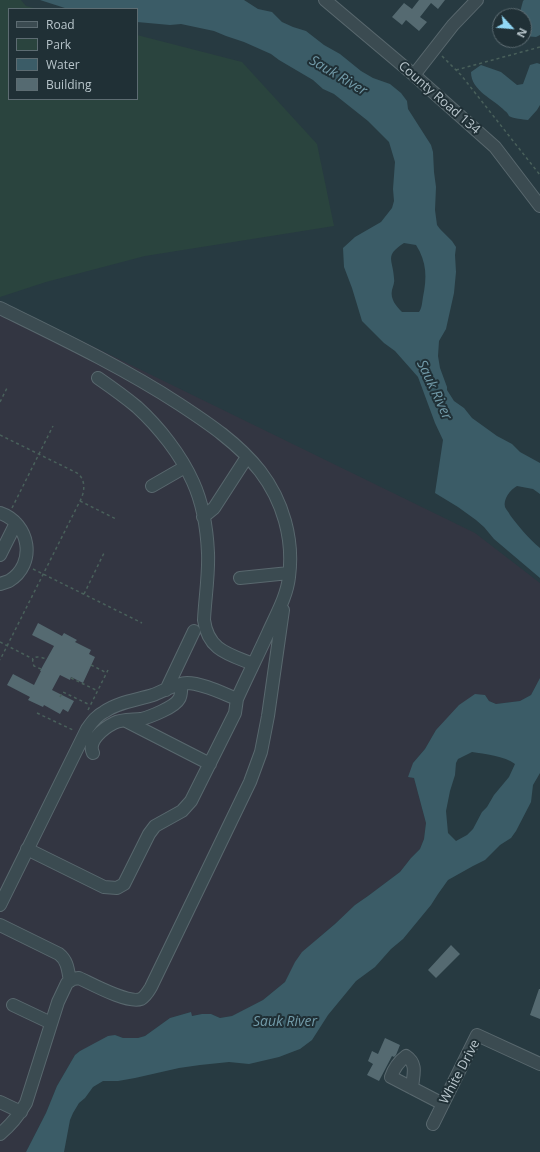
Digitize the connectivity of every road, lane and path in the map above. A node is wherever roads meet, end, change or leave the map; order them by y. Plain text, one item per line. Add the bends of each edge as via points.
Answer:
1 (326, 0) edge
2 (477, 0) edge
3 (540, 47) edge
4 (434, 49) junction
5 (456, 70) junction
6 (414, 75) junction
7 (540, 175) edge
8 (540, 206) edge
9 (0, 308) edge
10 (98, 378) dead end
11 (8, 386) dead end
12 (0, 402) edge
13 (53, 426) dead end
14 (0, 435) edge
15 (39, 454) junction
16 (247, 457) junction
17 (185, 467) junction
18 (152, 486) dead end
19 (80, 501) junction
20 (5, 512) edge
21 (203, 517) junction
22 (116, 519) dead end
23 (16, 523) junction
24 (104, 553) dead end
25 (0, 555) edge
26 (29, 567) dead end
27 (290, 573) junction
28 (44, 574) junction
29 (240, 578) dead end
30 (0, 584) edge
31 (285, 593) junction
32 (84, 594) junction
33 (142, 623) dead end
34 (194, 631) dead end
35 (0, 642) edge
36 (8, 646) junction
37 (33, 659) junction
38 (46, 659) dead end
39 (0, 660) edge
40 (253, 664) junction
41 (91, 665) dead end
42 (41, 669) dead end
43 (107, 673) dead end
44 (71, 678) dead end
45 (181, 684) junction
46 (166, 690) junction
47 (98, 691) dead end
48 (60, 696) dead end
49 (236, 699) junction
50 (90, 705) dead end
51 (37, 713) dead end
52 (125, 720) junction
53 (77, 732) dead end
54 (93, 753) dead end
55 (210, 764) junction
56 (28, 850) junction
57 (0, 905) edge
58 (0, 925) edge
59 (70, 981) junction
60 (13, 1005) dead end
61 (50, 1023) junction
62 (540, 1064) edge
63 (412, 1088) dead end
64 (0, 1102) edge
65 (443, 1104) junction
66 (21, 1112) junction
67 (432, 1124) dead end
68 (0, 1134) edge

1 - 6 street, County Road 134
2 - 4 street via 453,24
3 - 5 path
4 - 5 path
4 - 6 street
5 - 7 path
6 - 8 street, County Road 134 via 494,147
9 - 16 street via 130,374 215,428
10 - 17 street via 148,418
11 - 12 path
13 - 15 path
14 - 15 path
15 - 19 path via 80,475 84,491
15 - 20 path
16 - 21 street via 214,508
16 - 27 street via 271,488 285,518 290,546
17 - 18 street
17 - 21 street via 194,483
19 - 22 path
19 - 28 path
20 - 23 street
21 - 40 street via 208,554 205,630 210,640 219,648
23 - 25 street
23 - 30 street via 26,539 24,563 9,581
24 - 32 path
26 - 28 path
27 - 29 street
27 - 31 street
28 - 32 path
28 - 36 path
31 - 40 street
31 - 59 street via 261,752 250,782 152,987 147,995 133,1000 79,978
32 - 33 path
34 - 46 street
35 - 36 path
36 - 37 path
36 - 39 path
37 - 38 path via 39,656
37 - 42 path via 34,666
40 - 49 street
41 - 43 path
44 - 47 path
45 - 46 street
45 - 49 street via 195,684
45 - 52 street via 181,695 171,707 146,718
46 - 56 street via 117,706 95,718 87,729
48 - 50 path via 63,692
49 - 55 street via 235,713
51 - 53 path
52 - 54 street via 114,723 98,736 91,749
52 - 55 street
55 - 56 street via 191,800 182,811 155,826 149,834 124,884 117,888 104,887
56 - 57 street
58 - 59 street via 63,957
59 - 61 street via 63,990
60 - 61 street
61 - 66 street via 29,1095
62 - 65 street, White Drive via 477,1035
63 - 65 street
64 - 66 street
65 - 67 street, White Drive
66 - 68 street

